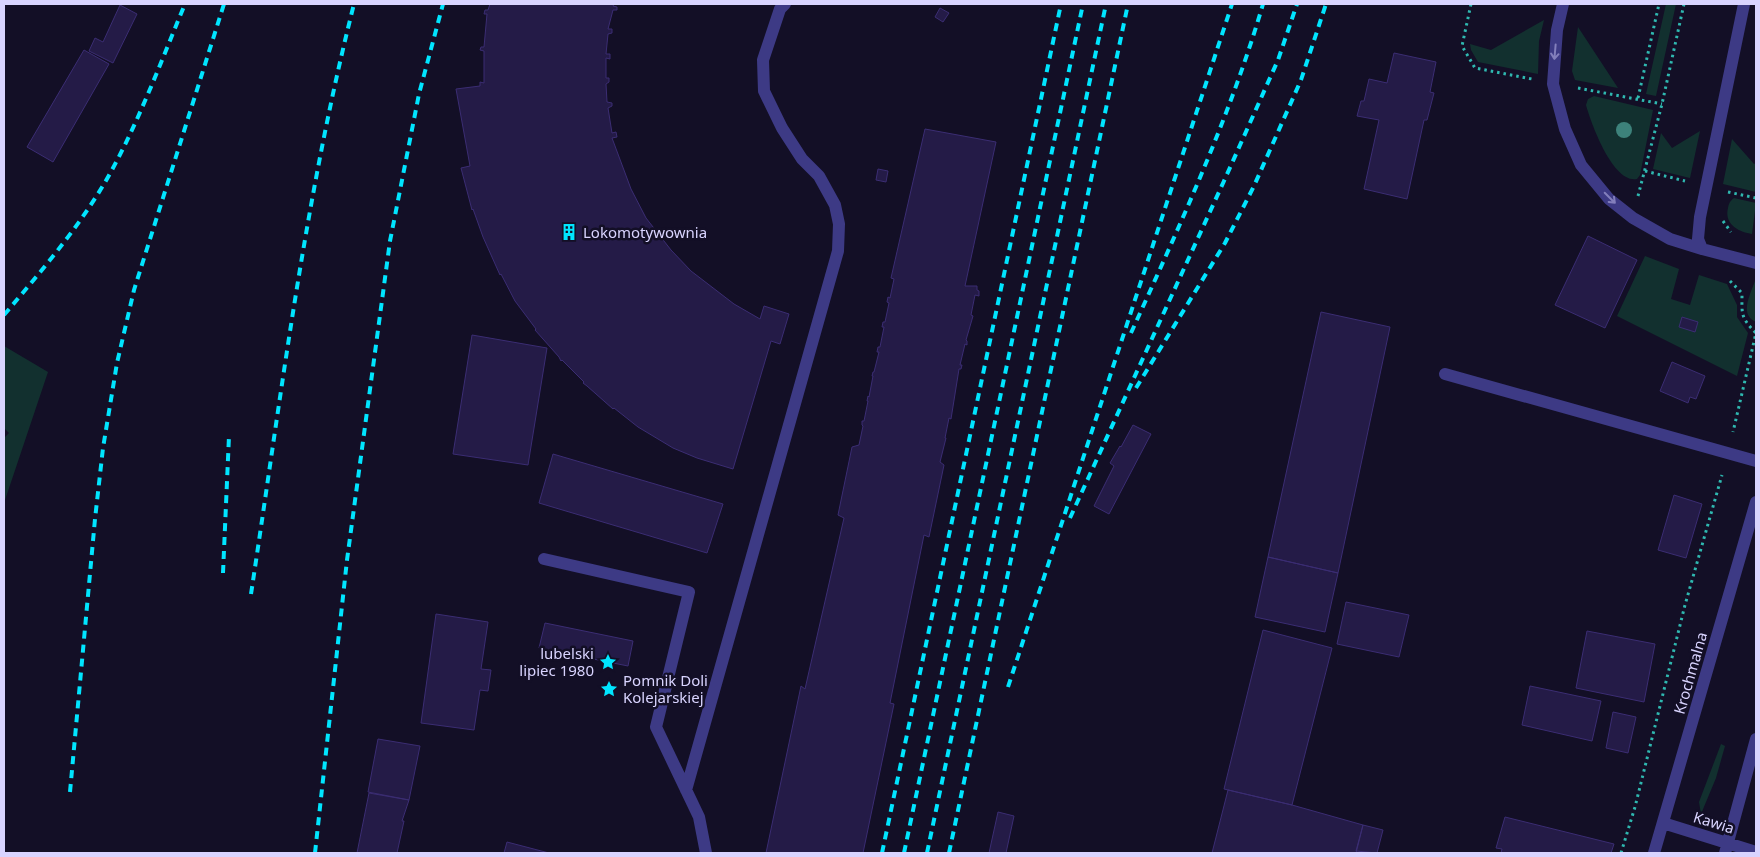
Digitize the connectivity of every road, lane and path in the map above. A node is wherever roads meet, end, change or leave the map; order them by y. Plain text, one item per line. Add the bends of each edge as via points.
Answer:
1 (785, 4) edge
2 (1471, 4) edge
3 (1563, 4) edge
4 (1659, 4) edge
5 (1684, 4) edge
6 (1744, 4) edge
7 (1553, 84) junction
8 (1638, 98) junction
9 (1662, 104) junction
10 (1726, 191) dead end
11 (1724, 199) dead end
12 (1722, 215) dead end
13 (1633, 218) junction
14 (1735, 235) dead end
15 (1702, 249) junction
16 (1756, 263) edge
17 (1756, 333) edge
18 (1445, 374) dead end
19 (1728, 453) junction
20 (1756, 461) edge
21 (1756, 502) edge
22 (544, 559) dead end
23 (1756, 739) edge
24 (686, 790) junction
25 (1663, 823) junction
26 (1727, 848) edge
27 (1756, 852) edge
28 (706, 853) edge
29 (1621, 853) edge
30 (1654, 853) edge

1 - 24 street via 780,9 762,60 764,91 782,128 802,159 819,176 835,206 839,224 838,251
2 - 7 path via 1462,46 1475,68
3 -> 7 street via 1557,30
4 - 8 path
5 - 9 path
6 - 15 street via 1700,216 1698,239
7 - 8 path
7 -> 13 street via 1565,129 1581,166 1609,199
8 - 9 path
9 - 13 path
10 - 11 path
12 - 14 path via 1724,223
13 - 15 street via 1670,239
15 - 16 street
17 - 19 path
18 - 19 street
19 - 20 street
19 - 29 path via 1684,605
21 - 25 street, Krochmalna
22 - 24 street via 689,592 656,727
23 - 26 street
24 - 28 street via 699,817
25 - 26 street, Kawia
25 - 30 street, Krochmalna
26 - 27 street, Kawia

